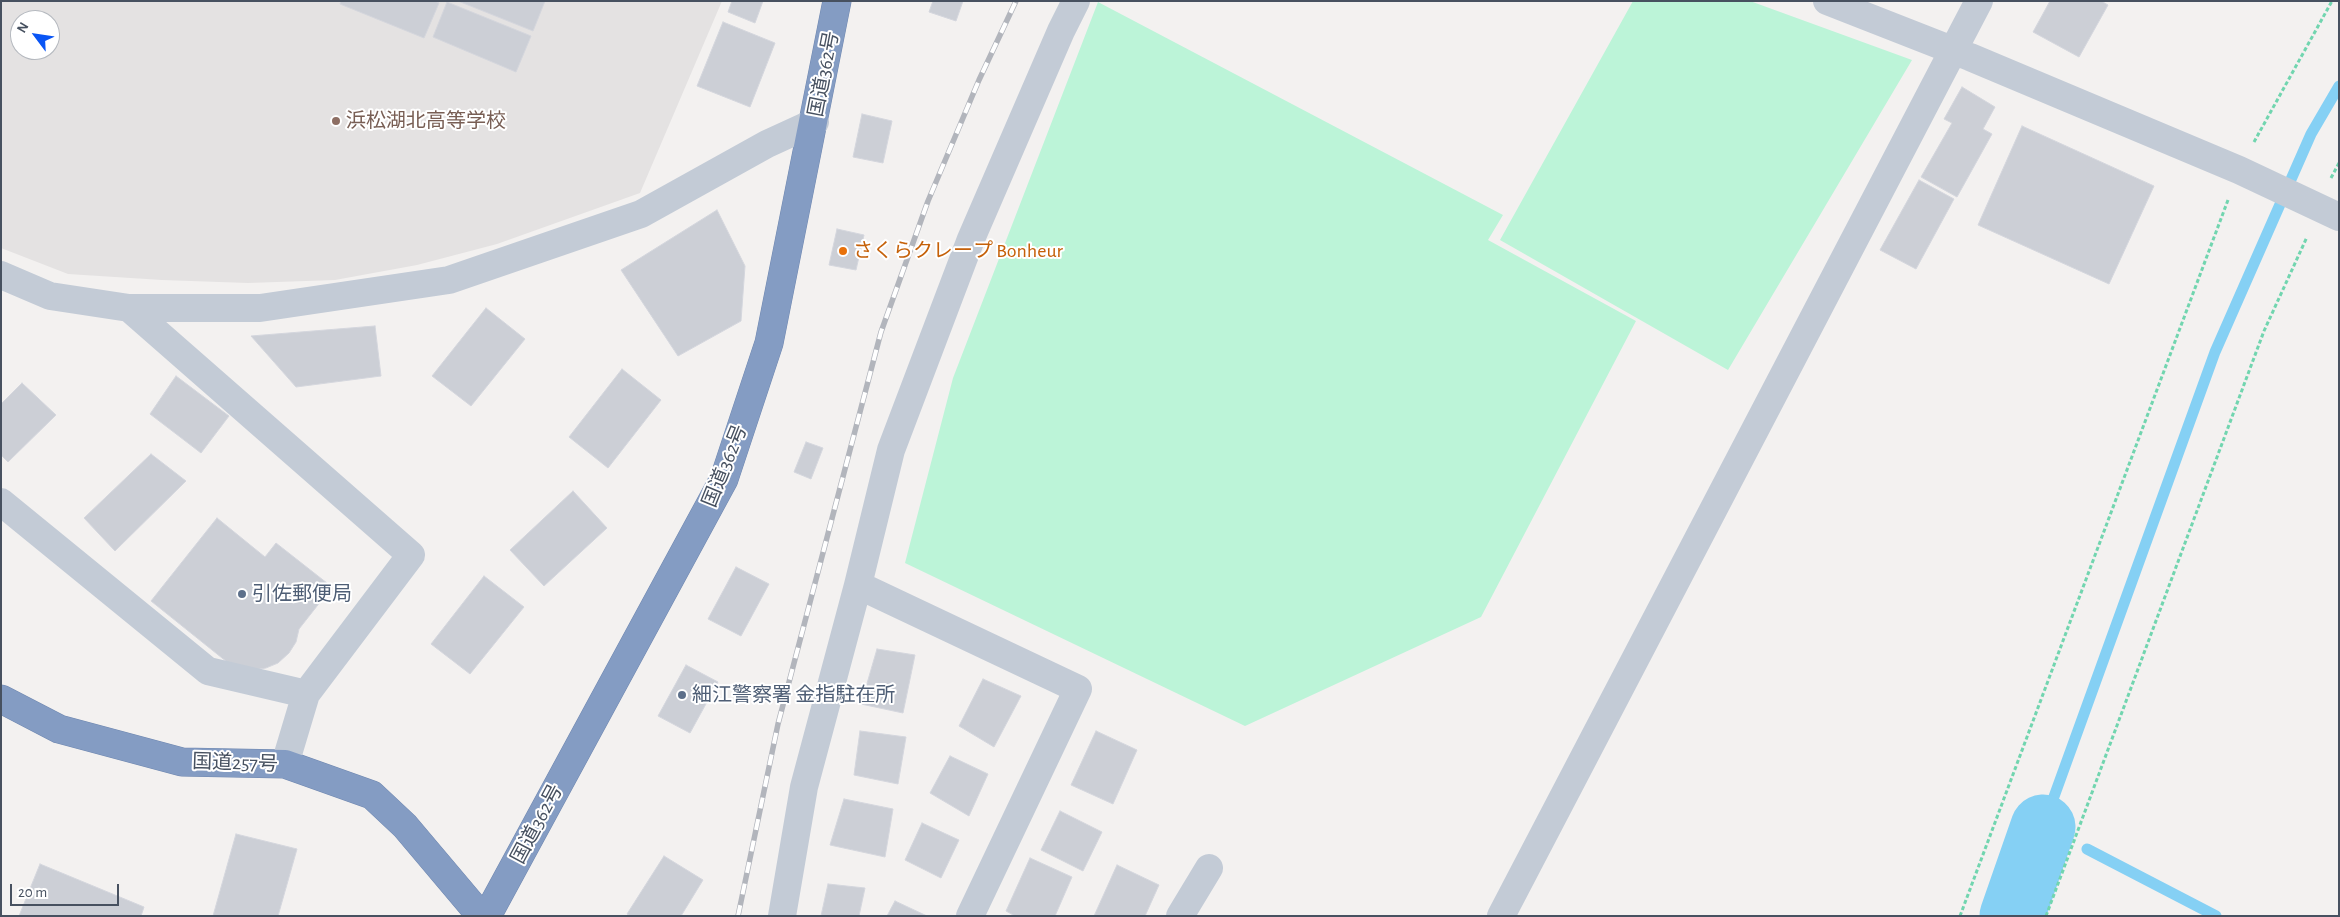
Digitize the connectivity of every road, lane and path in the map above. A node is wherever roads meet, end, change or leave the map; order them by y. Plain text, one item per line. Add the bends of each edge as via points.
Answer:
1 (837, 1) edge
2 (1076, 1) edge
3 (1827, 1) edge
4 (1979, 1) edge
5 (2332, 1) edge
6 (1953, 51) junction
7 (815, 122) junction
8 (2249, 174) junction
9 (2322, 209) edge
10 (1, 275) edge
11 (129, 308) junction
12 (1, 502) edge
13 (858, 585) junction
14 (306, 694) junction
15 (1, 699) edge
16 (285, 764) junction
17 (1210, 868) dead end
18 (481, 916) edge
19 (487, 916) edge
20 (782, 916) edge
21 (970, 916) edge
22 (1180, 916) edge
23 (1501, 916) edge
24 (1960, 916) edge
25 (2046, 916) edge

1 - 7 highway, 国道362号
2 - 13 street via 971,239 891,450
3 - 6 street
4 - 6 street
5 - 8 path
6 - 8 street
6 - 23 street
7 - 11 street via 767,144 641,214 449,280 260,308
7 - 19 highway, 国道362号 via 769,343 724,479
8 - 9 street
8 - 24 path
9 - 25 path via 2264,331
10 - 11 street via 50,296
11 - 14 street via 411,555
12 - 14 street via 208,671
13 - 20 street via 804,787
13 - 21 street via 1078,689
14 - 16 street
15 - 16 highway, 国道257号 via 59,729 182,762
16 - 18 highway, 国道257号 via 372,795 406,826
17 - 22 street

